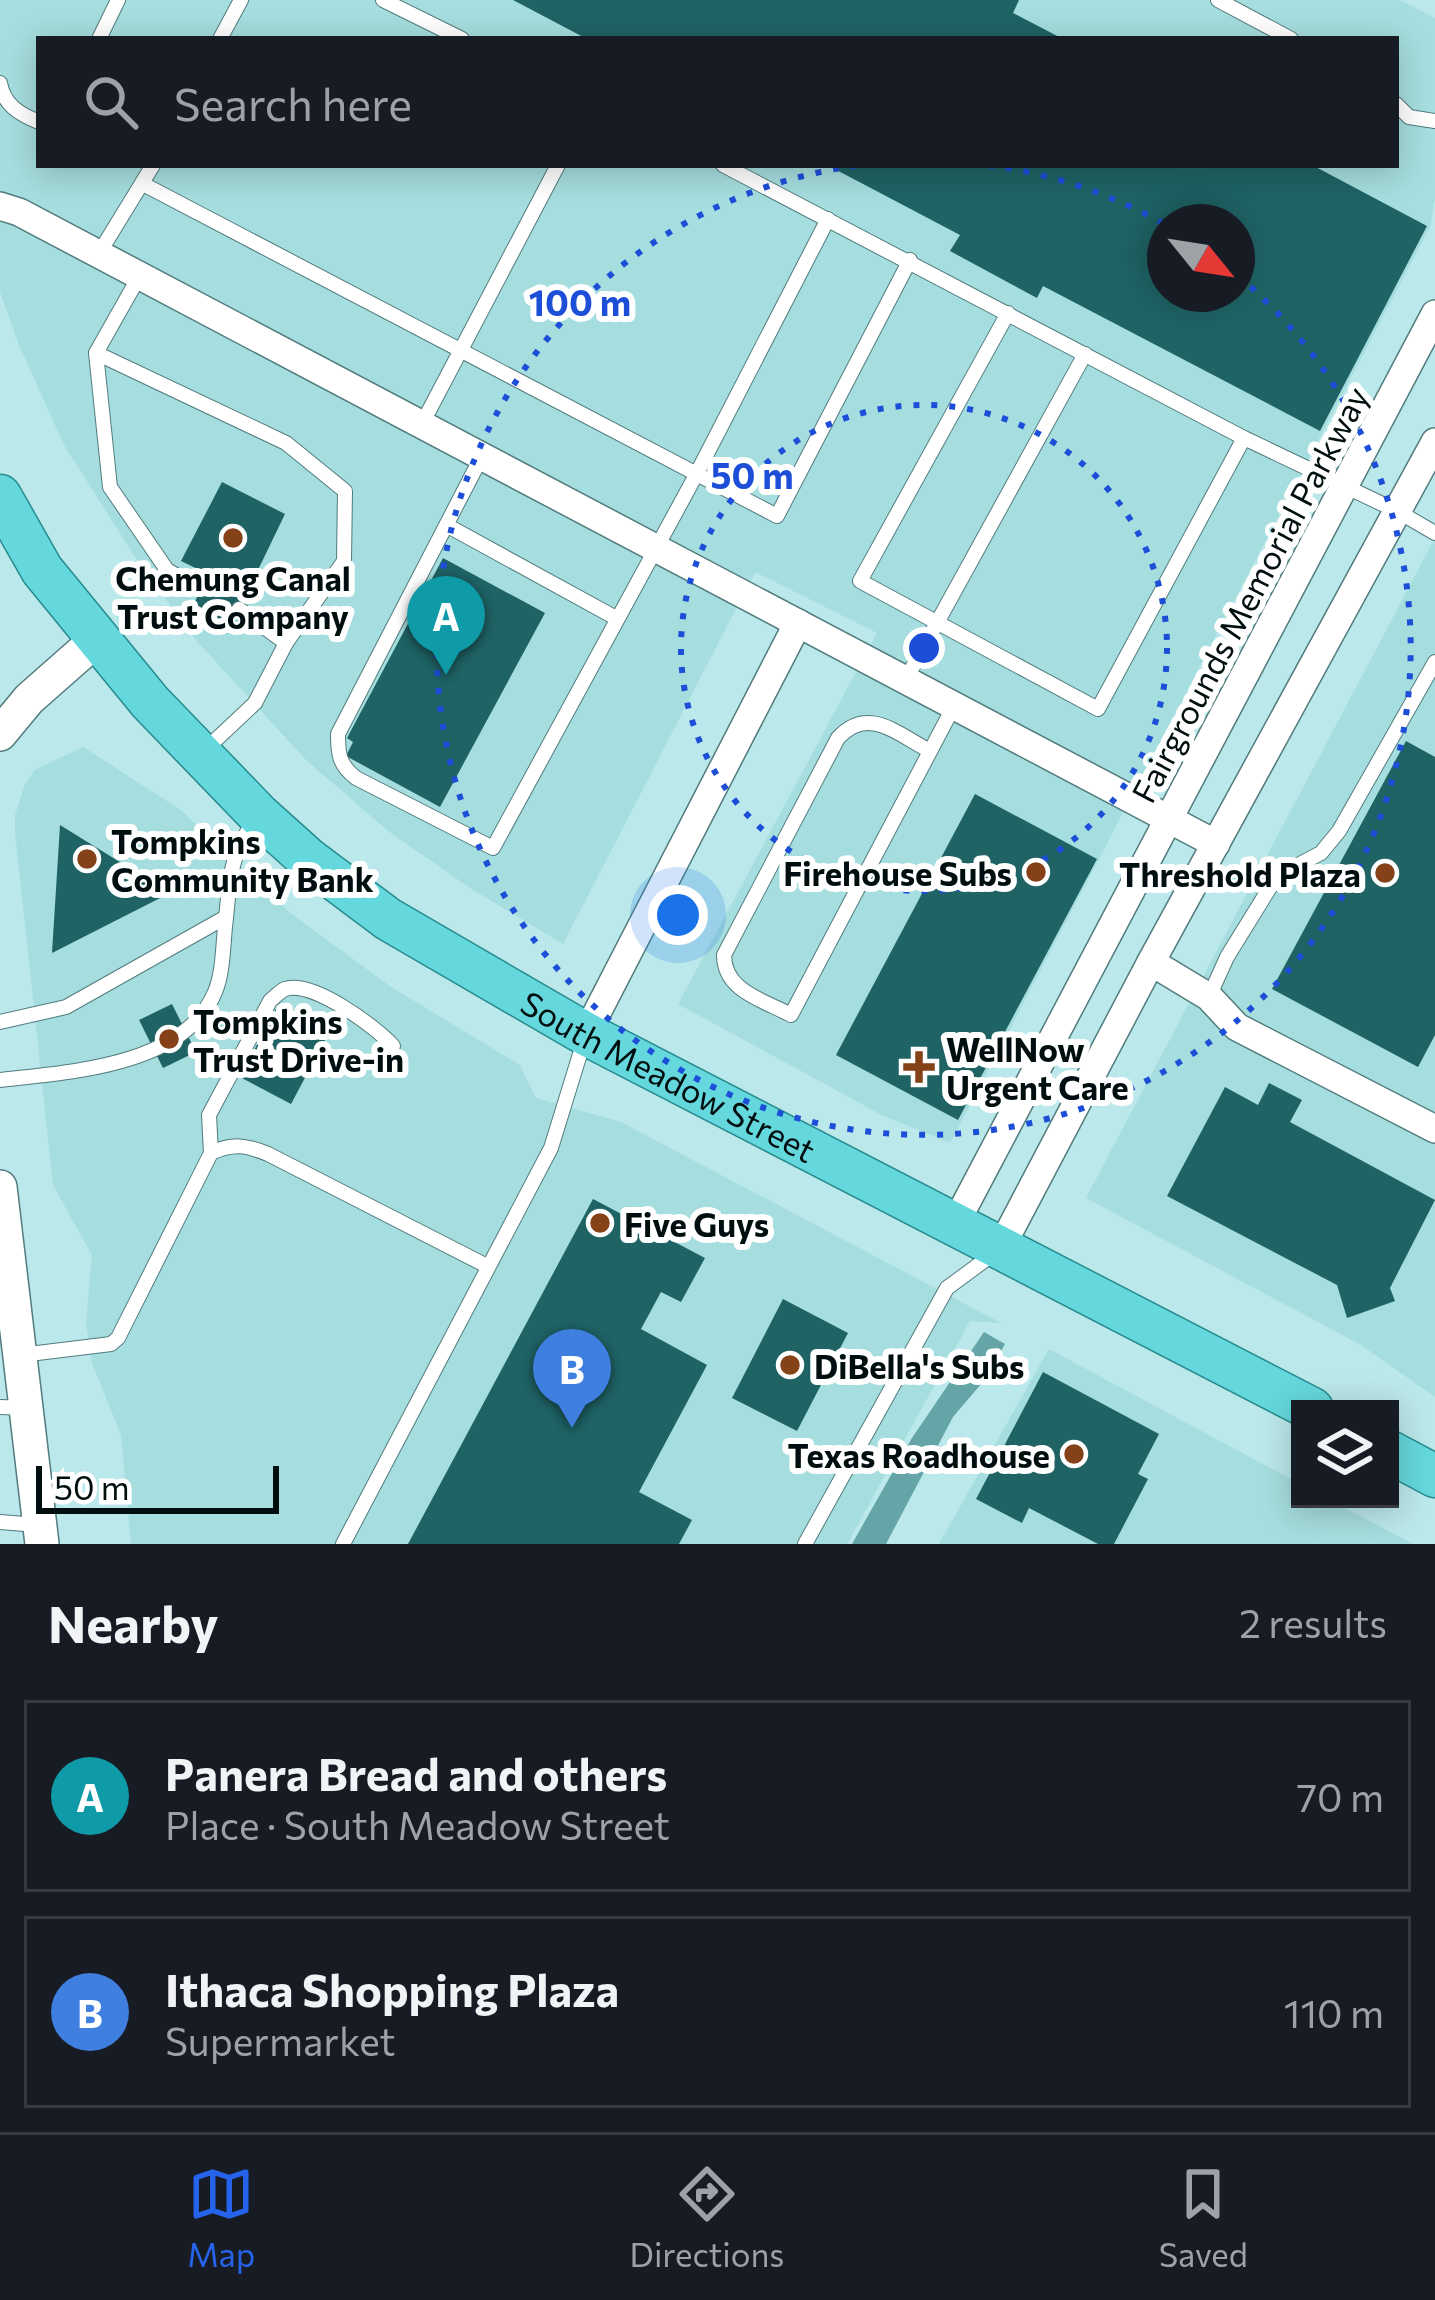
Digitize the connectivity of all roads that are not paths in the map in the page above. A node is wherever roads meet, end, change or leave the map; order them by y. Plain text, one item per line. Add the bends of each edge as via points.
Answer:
1 (118, 0) edge
2 (241, 0) edge
3 (383, 0) edge
4 (1218, 0) edge
5 (100, 36) edge
6 (222, 36) edge
7 (456, 36) edge
8 (1285, 36) edge
9 (0, 83) edge
10 (1399, 107) edge
11 (36, 120) edge
12 (1435, 121) edge
13 (151, 168) edge
14 (556, 168) edge
15 (729, 168) edge
16 (143, 184) junction
17 (0, 206) edge
18 (828, 219) junction
19 (98, 255) junction
20 (910, 260) junction
21 (140, 275) junction
22 (1008, 313) junction
23 (1435, 314) edge
24 (458, 352) junction
25 (95, 353) junction
26 (1085, 353) junction
27 (422, 424) junction
28 (1244, 438) junction
29 (1435, 442) edge
30 (482, 456) junction
31 (695, 475) junction
32 (1346, 486) junction
33 (0, 496) edge
34 (1397, 511) junction
35 (448, 526) junction
36 (1435, 533) edge
37 (654, 546) junction
38 (200, 589) dead end
39 (239, 609) dead end
40 (616, 618) junction
41 (798, 623) junction
42 (936, 625) junction
43 (96, 640) junction
44 (286, 643) junction
45 (1435, 662) edge
46 (905, 680) junction
47 (954, 706) junction
48 (0, 734) edge
49 (930, 751) junction
50 (200, 755) junction
51 (260, 815) junction
52 (1170, 820) junction
53 (1216, 844) junction
54 (226, 917) junction
55 (1151, 962) junction
56 (1209, 997) junction
57 (0, 1022) edge
58 (586, 1034) junction
59 (393, 1046) dead end
60 (0, 1081) edge
61 (1435, 1129) edge
62 (211, 1153) junction
63 (0, 1186) edge
64 (956, 1224) junction
65 (1000, 1250) junction
66 (487, 1266) junction
67 (20, 1355) junction
68 (1294, 1400) edge
69 (13, 1408) edge
70 (1399, 1457) edge
71 (1435, 1476) edge
72 (0, 1522) edge
73 (41, 1534) edge
74 (343, 1544) edge
75 (805, 1544) edge

1 - 5 lane
2 - 6 lane
3 - 7 lane
4 - 8 lane
9 - 11 lane via 12,108
10 - 12 lane
13 - 16 lane
14 - 24 lane
15 - 18 lane
16 - 19 lane
16 - 24 lane
17 - 19 street
18 - 20 lane
18 - 31 lane
19 - 21 street
20 - 22 lane
20 - 31 lane via 777,516
21 - 25 lane
21 - 27 street
22 - 26 lane
22 - 42 lane via 860,581
23 - 32 street, Fairgrounds Memorial Parkway
24 - 27 lane
24 - 31 lane
25 - 38 lane via 110,487 167,570
25 - 44 lane via 286,443 345,491 344,561
26 - 28 lane
26 - 42 lane
27 - 30 street
28 - 32 lane
28 - 42 lane via 1098,709
29 - 34 street
30 - 35 lane
30 - 37 street
31 - 37 lane
32 - 34 lane
32 - 52 street, Fairgrounds Memorial Parkway
33 - 43 highway, South Meadow Street via 42,570
34 - 36 lane
34 - 53 street
35 - 40 lane
35 - 40 lane via 338,734 338,756 356,778 493,848
37 - 40 lane
37 - 41 street
39 - 44 lane
41 - 46 street
41 - 58 street
42 - 46 lane
43 - 48 street
43 - 50 highway, South Meadow Street
44 - 50 lane via 255,703
45 - 56 lane via 1339,831 1321,853 1277,876
46 - 47 street
47 - 49 lane
47 - 52 street
49 - 49 lane via 791,1015 734,985 724,955 838,739 866,720
50 - 51 highway, South Meadow Street
51 - 54 lane via 233,856
51 - 58 highway, South Meadow Street via 388,920
52 - 53 street
52 - 64 street, Fairgrounds Memorial Parkway
53 - 55 street
54 - 57 lane via 66,1007
54 - 60 lane via 215,992 185,1030 110,1065
55 - 56 street
55 - 65 street
56 - 61 street via 1237,1027
58 - 64 highway, South Meadow Street
58 - 66 lane via 551,1148
59 - 62 lane via 335,1004 284,989 209,1115
62 - 66 lane via 245,1145 268,1154
62 - 67 lane via 118,1338
63 - 67 street
64 - 65 highway, South Meadow Street
65 - 68 highway, South Meadow Street
65 - 75 lane via 947,1288
66 - 74 lane
67 - 69 street
69 - 73 street
70 - 71 highway
72 - 73 lane

